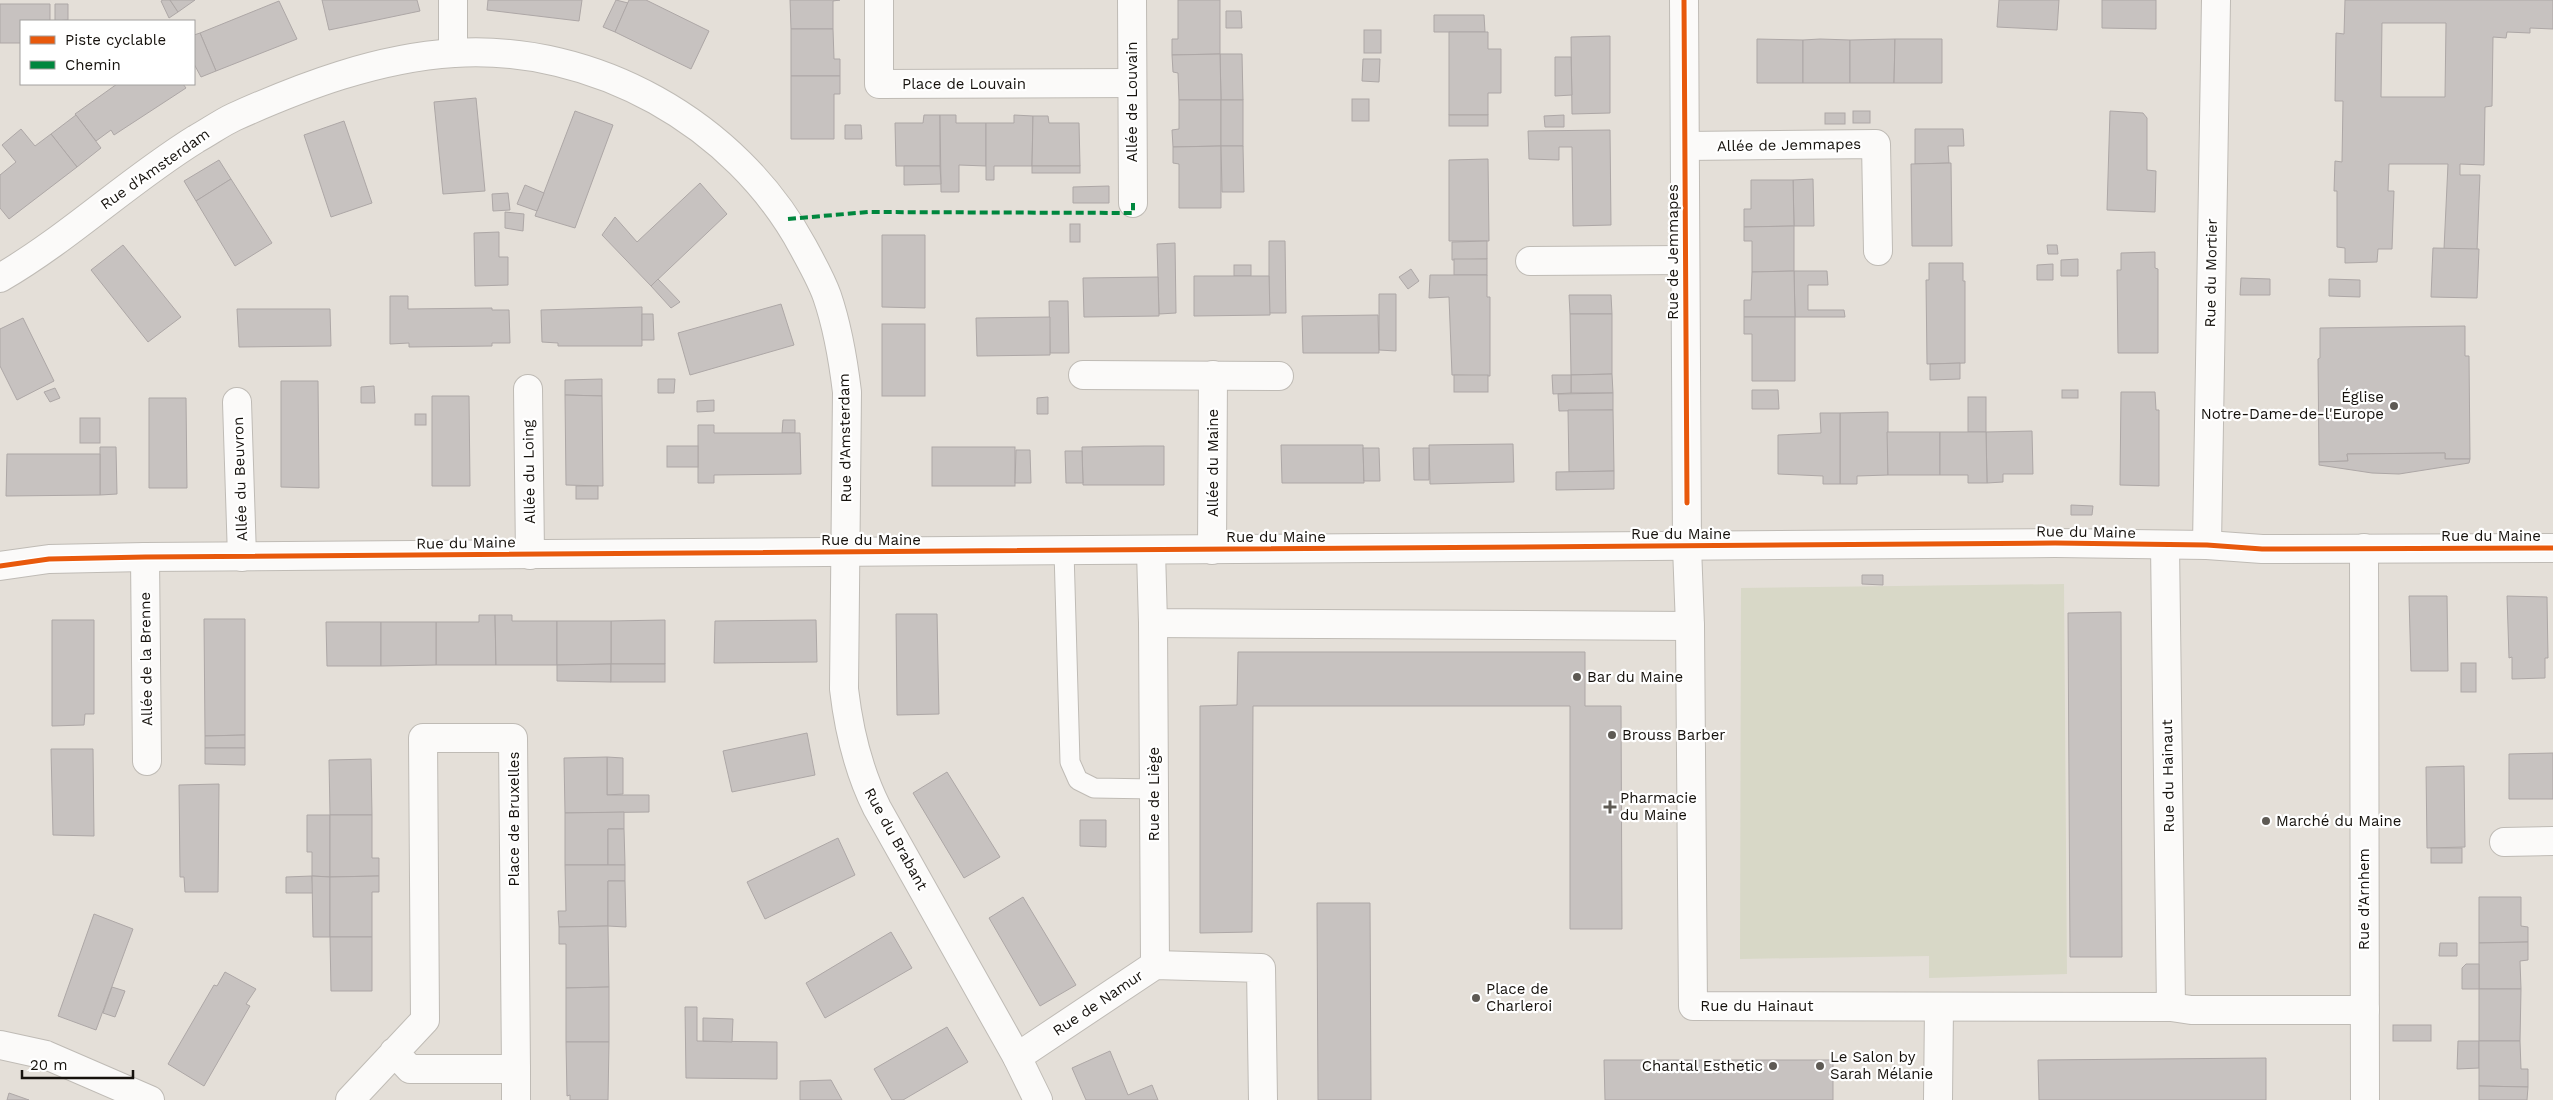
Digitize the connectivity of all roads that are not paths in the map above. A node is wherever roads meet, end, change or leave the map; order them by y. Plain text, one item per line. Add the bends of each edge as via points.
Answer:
1 (453, 0) edge
2 (879, 0) edge
3 (1132, 0) edge
4 (1684, 0) edge
5 (2216, 0) edge
6 (453, 53) junction
7 (1132, 83) junction
8 (1685, 146) junction
9 (1133, 203) dead end
10 (1878, 251) dead end
11 (1685, 260) junction
12 (1530, 261) dead end
13 (0, 278) edge
14 (1083, 375) dead end
15 (1213, 375) junction
16 (1279, 376) dead end
17 (528, 389) dead end
18 (237, 402) dead end
19 (2165, 545) junction
20 (2207, 545) junction
21 (1687, 547) junction
22 (2364, 548) junction
23 (2553, 548) edge
24 (1212, 550) junction
25 (1064, 551) junction
26 (1151, 551) junction
27 (847, 553) junction
28 (530, 555) junction
29 (145, 557) junction
30 (242, 557) junction
31 (0, 566) edge
32 (1153, 623) junction
33 (1690, 626) junction
34 (147, 761) dead end
35 (1154, 788) junction
36 (2553, 841) edge
37 (2504, 842) dead end
38 (1155, 965) junction
39 (2171, 1006) junction
40 (1939, 1007) junction
41 (2365, 1010) junction
42 (0, 1045) edge
43 (394, 1052) junction
44 (1017, 1057) junction
45 (516, 1069) junction
46 (150, 1100) edge
47 (350, 1100) edge
48 (516, 1100) edge
49 (1038, 1100) edge
50 (1263, 1100) edge
51 (1938, 1100) edge
52 (2365, 1100) edge

1 - 6 street
2 - 7 street, Place de Louvain via 879,84
3 - 7 street, Allée de Louvain
4 - 8 street, Rue de Jemmapes
5 - 20 street, Rue du Mortier
6 - 13 street, Rue d'Amsterdam via 354,71 230,118 170,155 28,262
6 - 27 street, Rue d'Amsterdam via 508,54 548,60 624,84 666,105 704,131 766,189 788,219 826,293 841,343 847,392
7 - 9 street, Allée de Louvain
8 - 10 street, Allée de Jemmapes via 1876,144
8 - 11 street, Rue de Jemmapes
11 - 12 street
11 - 21 street, Rue de Jemmapes
14 - 15 street
15 - 16 street
15 - 24 street, Allée du Maine
17 - 28 street, Allée du Loing
18 - 30 street, Allée du Beuvron
19 - 20 street, Rue du Maine
19 - 21 street, Rue du Maine
19 - 39 street, Rue du Hainaut
20 - 22 street, Rue du Maine via 2262,549
21 - 24 street, Rue du Maine
21 - 33 street, Rue du Maine
22 - 23 street, Rue du Maine
22 - 41 street, Rue d'Arnhem
24 - 26 street, Rue du Maine
25 - 26 street, Rue du Maine
25 - 27 street, Rue du Maine
25 - 35 lane via 1070,762 1078,780 1094,788
26 - 32 street
27 - 28 street, Rue du Maine
27 - 44 street, Rue du Brabant via 844,689 848,724 860,770 877,808
28 - 30 street, Rue du Maine
29 - 30 street, Rue du Maine
29 - 31 street, Rue du Maine via 49,558
29 - 34 street, Allée de la Brenne
32 - 33 street
32 - 35 street, Rue de Liège
33 - 40 street, Rue du Hainaut via 1693,1006
35 - 38 street, Rue de Liège
36 - 37 street
38 - 44 street, Rue de Namur
38 - 50 street, Rue de Namur via 1261,968
39 - 40 street, Rue du Hainaut
39 - 41 street, Rue du Hainaut via 2191,1010
40 - 51 street
41 - 52 street, Rue d'Arnhem
42 - 46 street via 46,1055
43 - 45 street via 410,1069
43 - 45 street, Place de Bruxelles via 425,1020 423,738 513,738
43 - 47 street, Place de Bruxelles
44 - 49 street, Rue du Brabant
45 - 48 street

